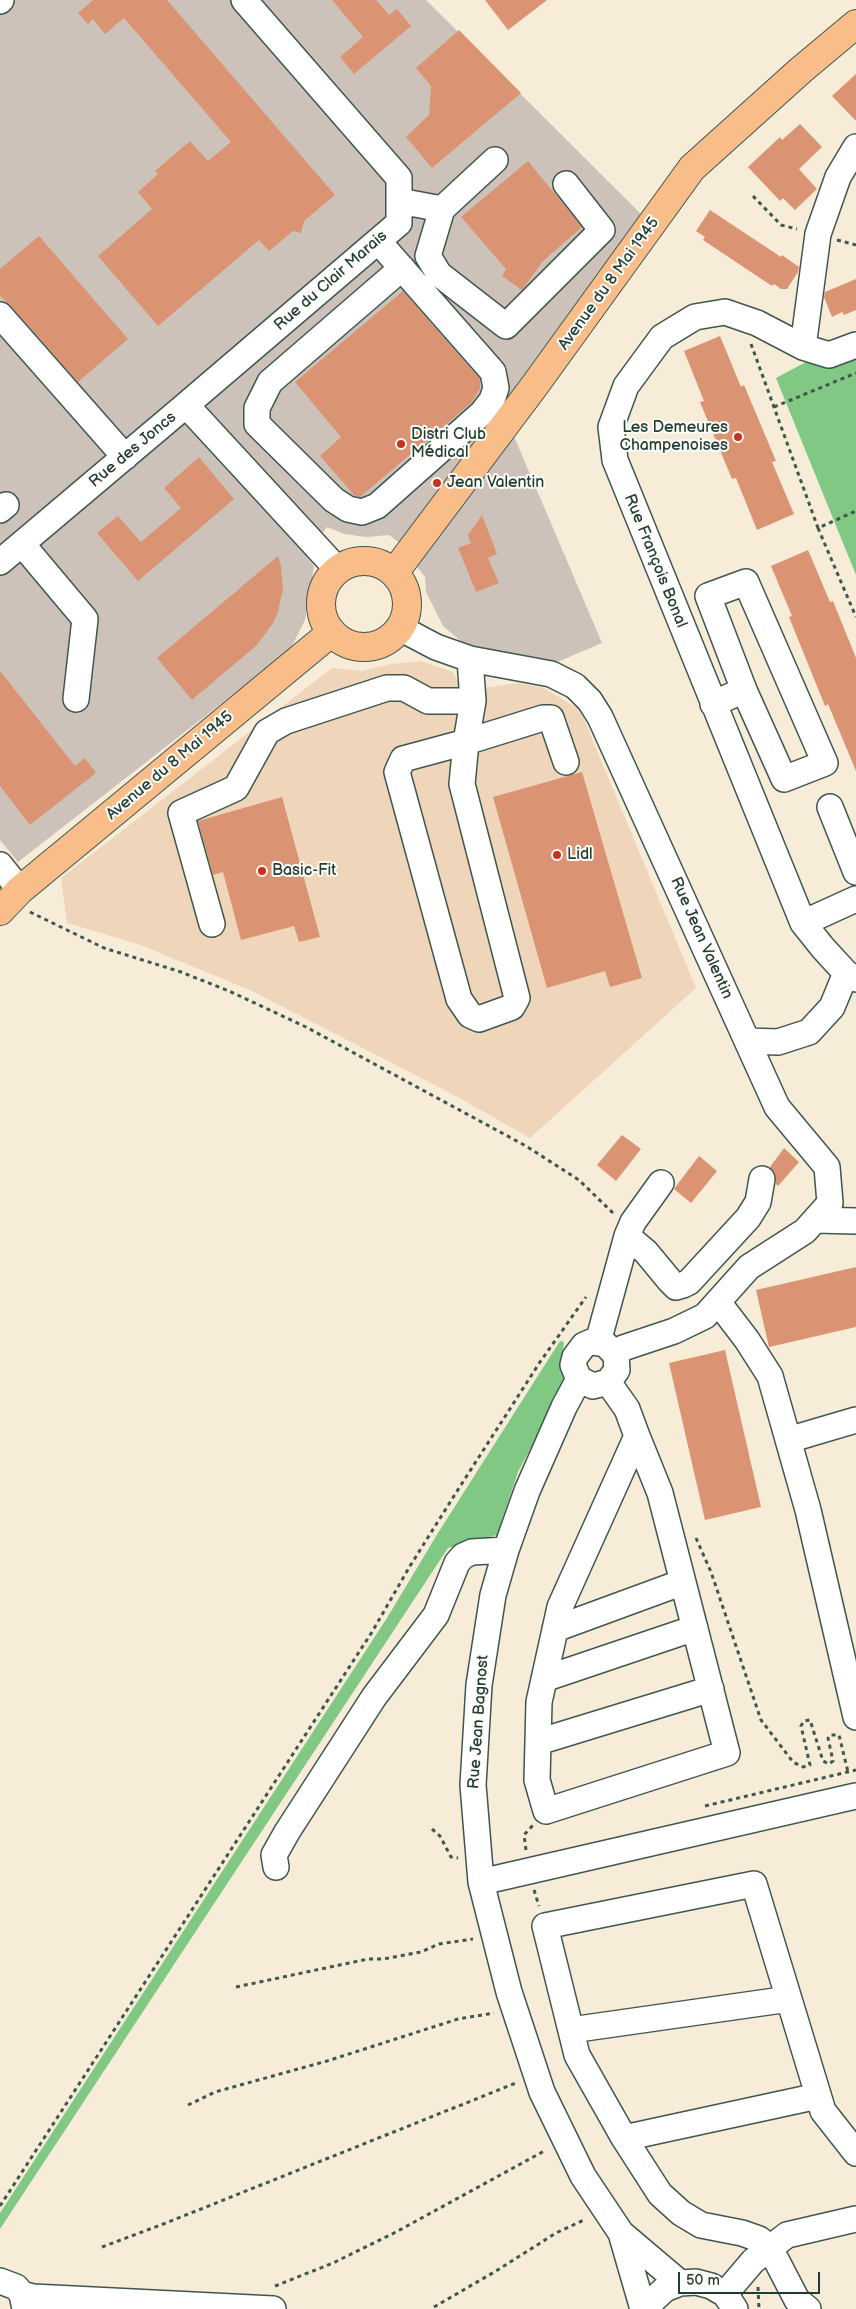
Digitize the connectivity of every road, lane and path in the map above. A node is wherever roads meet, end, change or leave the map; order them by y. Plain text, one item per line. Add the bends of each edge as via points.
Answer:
1 (244, 0) edge
2 (856, 24) edge
3 (856, 147) edge
4 (495, 160) dead end
5 (566, 184) dead end
6 (399, 201) junction
7 (442, 209) junction
8 (378, 241) junction
9 (402, 268) junction
10 (0, 315) edge
11 (741, 318) junction
12 (856, 344) edge
13 (802, 347) junction
14 (248, 352) junction
15 (856, 373) edge
16 (270, 382) junction
17 (186, 406) junction
18 (774, 407) junction
19 (125, 457) junction
20 (856, 511) edge
21 (818, 528) junction
22 (22, 544) junction
23 (0, 562) edge
24 (338, 570) junction
25 (394, 573) junction
26 (856, 617) edge
27 (400, 628) junction
28 (332, 632) junction
29 (470, 659) junction
30 (744, 690) junction
31 (76, 700) dead end
32 (473, 701) junction
33 (713, 704) junction
34 (466, 742) junction
35 (566, 762) dead end
36 (830, 807) dead end
37 (0, 865) edge
38 (856, 872) edge
39 (856, 899) edge
40 (10, 900) edge
41 (803, 923) junction
42 (212, 924) dead end
43 (851, 976) edge
44 (748, 1041) junction
45 (762, 1179) dead end
46 (662, 1183) dead end
47 (815, 1220) junction
48 (856, 1221) edge
49 (628, 1233) junction
50 (592, 1289) dead end
51 (711, 1309) junction
52 (607, 1348) junction
53 (580, 1379) junction
54 (608, 1382) junction
55 (856, 1420) edge
56 (637, 1436) junction
57 (788, 1440) junction
58 (695, 1537) dead end
59 (506, 1550) junction
60 (683, 1582) junction
61 (555, 1628) junction
62 (695, 1628) junction
63 (544, 1679) junction
64 (710, 1689) junction
65 (856, 1717) edge
66 (538, 1742) junction
67 (848, 1772) dead end
68 (856, 1796) edge
69 (432, 1829) dead end
70 (463, 1863) dead end
71 (276, 1867) dead end
72 (481, 1882) junction
73 (476, 1939) dead end
74 (236, 1987) dead end
75 (789, 1999) junction
76 (497, 2012) dead end
77 (570, 2030) junction
78 (521, 2081) dead end
79 (818, 2096) junction
80 (188, 2105) dead end
81 (624, 2138) junction
82 (550, 2147) dead end
83 (856, 2152) edge
84 (0, 2206) edge
85 (589, 2218) dead end
86 (856, 2219) edge
87 (621, 2233) junction
88 (102, 2247) dead end
89 (770, 2248) junction
90 (0, 2281) edge
91 (680, 2283) junction
92 (270, 2299) edge
93 (24, 2302) edge
94 (730, 2302) edge
95 (434, 2306) dead end
96 (643, 2309) edge
97 (648, 2309) edge
98 (808, 2309) edge

1 - 6 street, Rue du Clair Marais via 400,178
2 - 25 main road, Avenue du 8 Mai 1945 via 692,168
3 - 13 street via 838,178 818,234
4 - 7 street
5 - 7 street via 602,230 506,326 439,274 428,256
6 - 7 street
6 - 8 street, Rue du Clair Marais via 399,223
8 - 9 street
8 - 14 street, Rue du Clair Marais
9 - 16 street
9 - 16 street via 493,372 496,388 492,400 482,412 377,506 362,512 348,509 334,500 257,424 257,408
10 - 19 street
11 - 13 street, Rue François Bonal via 758,323
11 - 18 path
11 - 33 street, Rue François Bonal via 725,312 695,317 662,337 626,386 611,427 614,460
12 - 13 street, Rue François Bonal via 829,355
14 - 16 street
14 - 17 street, Rue du Clair Marais
15 - 18 path
17 - 19 street, Rue des Joncs
17 - 24 street, Rue des Joncs
18 - 21 path
19 - 22 street, Rue des Joncs
20 - 21 path
21 - 26 path
22 - 23 street, Rue des Joncs
22 - 31 street via 85,619
24 - 25 main road via 362,561 374,562
24 - 28 main road via 325,585 321,596 324,619
25 - 27 main road via 401,582 407,603
27 - 28 main road via 387,640 367,647 346,644
27 - 29 street, Rue Jean Valentin via 436,647
28 - 40 main road, Avenue du 8 Mai 1945
29 - 32 street
29 - 44 street, Rue Jean Valentin via 551,674 575,686 590,701
30 - 30 street via 708,596 746,582 825,763 784,779
30 - 33 street
32 - 34 street
32 - 42 street via 428,702 404,688 387,688 286,720 267,732 236,788 182,814
33 - 41 street, Rue François Bonal
34 - 34 street via 462,784 517,998 512,1007 478,1019 470,1016 460,999 397,772 403,759
34 - 35 street via 551,718
36 - 38 street
37 - 40 street
39 - 41 street
40 - 49 path via 80,938 182,972 297,1022 486,1122 579,1180
41 - 43 street, Rue François Bonal via 822,948
43 - 44 street via 832,1007 809,1032 778,1042
44 - 47 street, Rue Jean Valentin via 777,1107 827,1167 830,1203
45 - 49 street via 758,1202 748,1218 683,1285 676,1287
46 - 49 street
47 - 48 street
47 - 51 street, Rue Jean Valentin via 805,1231 749,1267
49 - 52 street
50 - 84 path via 540,1362 410,1566 372,1632
51 - 52 street via 674,1331 623,1348
51 - 57 street via 747,1340 770,1376
52 - 53 street via 584,1345 575,1357 575,1372
52 - 54 street via 617,1370
53 - 54 street via 593,1386
53 - 59 street, Rue Jean Bagnost via 527,1491
54 - 56 street via 627,1409
55 - 57 street
56 - 60 street via 660,1493
56 - 61 street via 560,1607
57 - 65 street via 808,1510
58 - 67 path via 711,1572 762,1720 793,1762 803,1768 810,1765 802,1726 804,1721 810,1720 822,1761 829,1764 833,1761 828,1738 839,1735
59 - 71 street via 472,1552 457,1563 436,1616 374,1698 287,1832 274,1855
59 - 72 street, Rue Jean Bagnost via 493,1595 479,1685 473,1785
60 - 61 street
60 - 62 street
61 - 63 street
62 - 63 street
62 - 64 street
63 - 66 street via 539,1702
64 - 66 street
64 - 66 street via 727,1754 546,1811 536,1780
68 - 72 street
69 - 70 path via 440,1836 451,1857 461,1858
72 - 87 street, Rue Jean Bagnost via 509,1992 542,2092 582,2176
73 - 74 path
75 - 77 street
75 - 77 street via 754,1884 545,1926
75 - 79 street
76 - 80 path via 458,2019 327,2061 215,2092
77 - 81 street via 577,2055
78 - 88 path
79 - 81 street
79 - 83 street via 823,2111
81 - 89 street via 660,2194 681,2213 702,2225 759,2239
82 - 92 path
85 - 95 path via 556,2233
86 - 89 street via 787,2235
87 - 91 street, Rue Jean Bagnost
87 - 96 street, Rue Jean Bagnost
89 - 94 street via 753,2261
89 - 98 street via 797,2300
90 - 93 street via 16,2287
91 - 94 street via 696,2282 711,2286
91 - 97 street via 665,2289 652,2300
92 - 93 street via 33,2297

